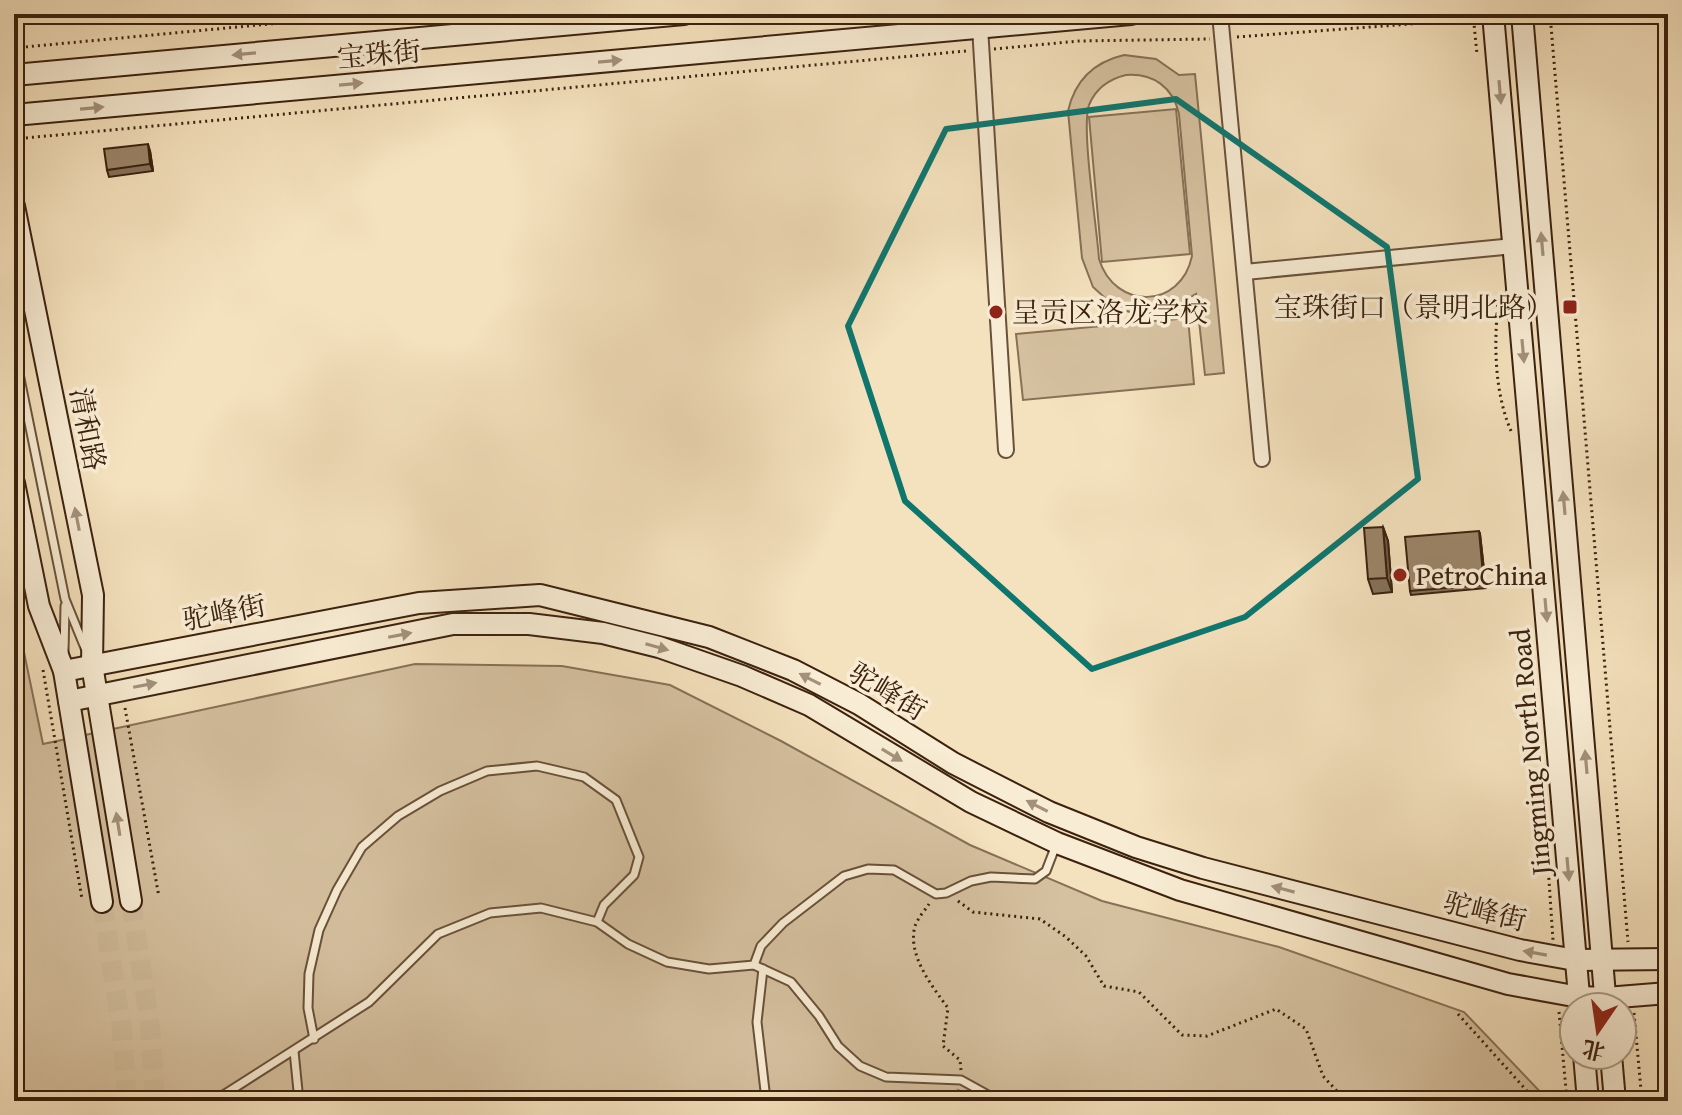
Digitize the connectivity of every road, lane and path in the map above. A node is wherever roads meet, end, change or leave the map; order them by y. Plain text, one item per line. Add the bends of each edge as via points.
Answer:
1 (376, 14) edge
2 (684, 14) edge
3 (1131, 14) edge
4 (1220, 14) edge
5 (1522, 14) edge
6 (1550, 14) edge
7 (1494, 16) edge
8 (980, 27) junction
9 (1222, 38) junction
10 (14, 48) edge
11 (982, 50) junction
12 (14, 75) edge
13 (14, 115) edge
14 (14, 139) edge
15 (14, 206) edge
16 (1514, 246) junction
17 (1245, 272) junction
18 (14, 349) edge
19 (1006, 450) dead end
20 (1262, 459) dead end
21 (14, 483) edge
22 (65, 599) junction
23 (43, 661) dead end
24 (92, 665) junction
25 (64, 671) junction
26 (122, 690) junction
27 (97, 695) junction
28 (69, 701) junction
29 (1057, 843) junction
30 (946, 893) junction
31 (936, 894) junction
32 (159, 897) dead end
33 (131, 901) tunnel mouth
34 (92, 903) joint
35 (597, 922) junction
36 (1668, 959) edge
37 (1575, 960) junction
38 (1629, 960) junction
39 (1603, 961) junction
40 (754, 965) junction
41 (763, 969) junction
42 (1578, 991) edge
43 (1605, 991) edge
44 (1668, 993) edge
45 (1638, 996) edge
46 (1558, 997) edge
47 (1458, 1014) dead end
48 (314, 1039) junction
49 (294, 1051) junction
50 (1638, 1054) edge
51 (1585, 1071) edge
52 (1612, 1071) edge
53 (961, 1080) junction
54 (214, 1101) edge
55 (299, 1101) edge
56 (768, 1101) edge
57 (955, 1101) edge
58 (999, 1101) edge
59 (1142, 1101) edge
60 (1155, 1101) edge
61 (1394, 1101) edge
62 (1536, 1101) edge
63 (1588, 1101) edge
64 (1615, 1101) edge
65 (1642, 1101) edge

1 - 10 path
2 -> 12 main road, 宝珠街
3 - 8 main road, 宝珠街
4 - 9 street
39 -> 5 main road, Jingming North Road
6 - 38 path
7 - 9 path
7 -> 16 main road, Jingming North Road
8 - 11 street
13 -> 8 main road, 宝珠街
9 - 11 path via 1079,41
9 - 17 street
11 - 14 path
11 - 19 street
24 -> 15 main road, 清和路 via 93,595
16 - 17 street
16 -> 37 main road, Jingming North Road
17 - 20 street
18 - 22 lane, 清和路
21 - 25 main road, 清和路 via 39,606
22 - 24 lane, 清和路
22 - 25 lane, 清和路
23 - 34 path
24 - 25 main road, 驼峰街
24 - 27 main road, 清和路
37 -> 24 main road, 驼峰街 via 1136,847 1049,812 953,763 793,670 709,637 540,595 419,603
25 - 28 main road, 清和路
26 - 27 main road, 驼峰街
26 -> 29 main road, 驼峰街 via 453,624 529,624 603,633 742,676 809,705 971,802
26 - 32 path
27 - 28 main road, 驼峰街
33 -> 27 main road, 清和路
28 - 34 main road, 清和路
29 - 30 lane via 1046,871 1035,879 991,877
29 - 46 main road, 驼峰街 via 1180,890
30 - 31 lane
30 - 61 path via 973,912 1040,919 1086,956 1104,986 1139,992 1182,1035 1207,1036 1276,1009 1306,1029 1323,1076 1346,1101
31 - 40 lane via 894,870 868,869 844,876 783,923 761,946
31 - 53 path via 915,925 915,949 948,1008 943,1046 960,1060
35 - 40 lane via 667,962 709,969
35 - 48 lane via 541,908 490,913 438,934 369,1002
35 - 48 lane via 604,905 634,875 639,857 616,800 584,777 537,766 487,771 398,816 362,847 319,930 309,974
36 - 38 main road, 驼峰街
37 - 39 main road, 驼峰街
37 - 42 main road, Jingming North Road
38 - 39 main road, 驼峰街
39 - 43 main road, Jingming North Road
40 - 41 lane
41 - 53 lane via 791,982 838,1046 860,1066 886,1077
41 - 56 lane via 757,1022
44 - 45 main road, 驼峰街
47 - 62 path
48 - 49 lane
49 - 54 lane
49 - 55 lane
50 - 65 path
51 - 63 main road
52 - 64 main road
53 - 57 path
53 - 58 lane
59 - 60 path

